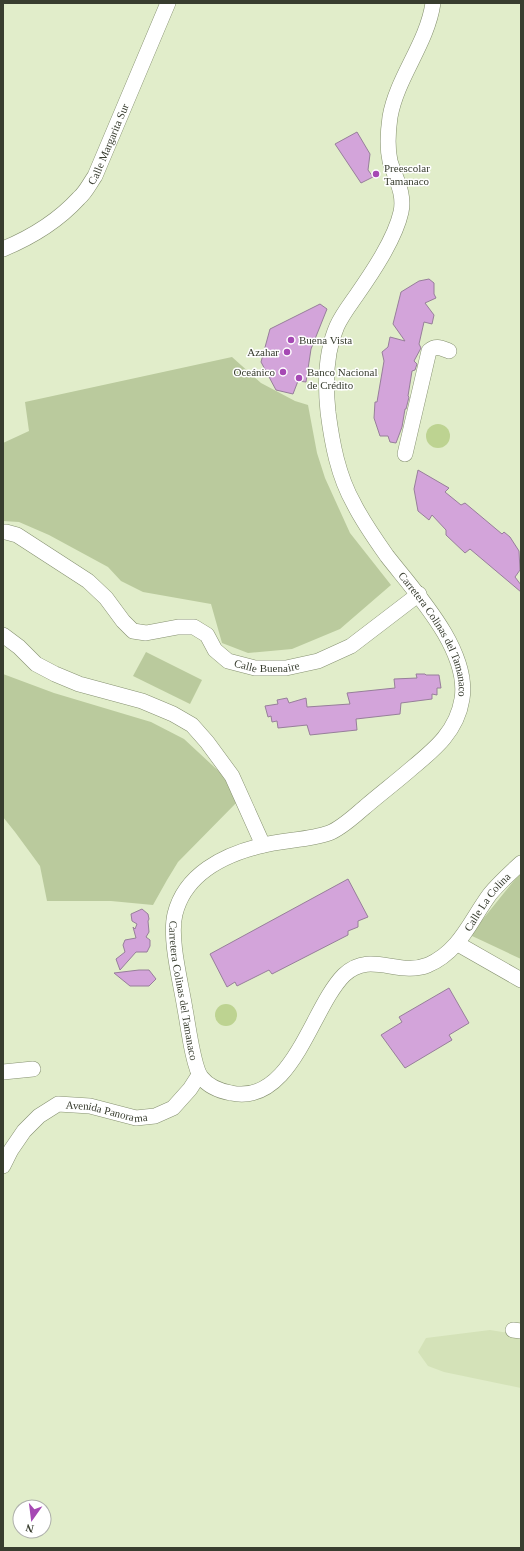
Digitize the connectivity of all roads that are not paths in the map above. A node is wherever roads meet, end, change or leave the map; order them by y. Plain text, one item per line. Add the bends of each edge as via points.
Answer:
1 (168, 3) edge
2 (432, 3) edge
3 (3, 249) edge
4 (449, 351) dead end
5 (405, 454) dead end
6 (3, 532) edge
7 (419, 594) junction
8 (3, 635) edge
9 (263, 845) junction
10 (521, 863) edge
11 (458, 944) junction
12 (521, 980) edge
13 (33, 1069) dead end
14 (3, 1072) edge
15 (199, 1075) junction
16 (3, 1166) edge

1 - 3 street, Calle Margarita Sur via 92,181 80,197 50,224
2 - 7 street, Carretera Colinas del Tamanaco via 431,15 401,81 389,123 390,160 402,198 401,212 382,255 336,327 329,350 326,375 332,440 351,500 374,537
4 - 5 street via 439,347 429,351
6 - 7 street, Calle Buenaire via 17,535 88,581 133,630 146,633 194,627 207,635 214,650 228,662 255,668 286,668 318,661 351,646
7 - 9 street, Carretera Colinas del Tamanaco via 448,639 463,678 463,697 458,715 448,734 393,784 352,818 330,832
8 - 9 street via 36,664 55,674 79,684 142,701 174,714 192,725 232,776
9 - 15 street, Carretera Colinas del Tamanaco via 219,862 198,876 183,896 175,914 176,950 191,1045
10 - 11 street, Calle La Colina via 493,890
11 - 12 street
11 - 15 street, Carretera Colinas del Tamanaco via 446,955 418,968 391,967 373,962 359,965 346,973 331,992 284,1073 259,1092 238,1095 216,1090
13 - 14 street
15 - 16 street, Avenida Panorama via 190,1090 173,1108 155,1116 136,1118 90,1106 58,1104 39,1116 24,1131

